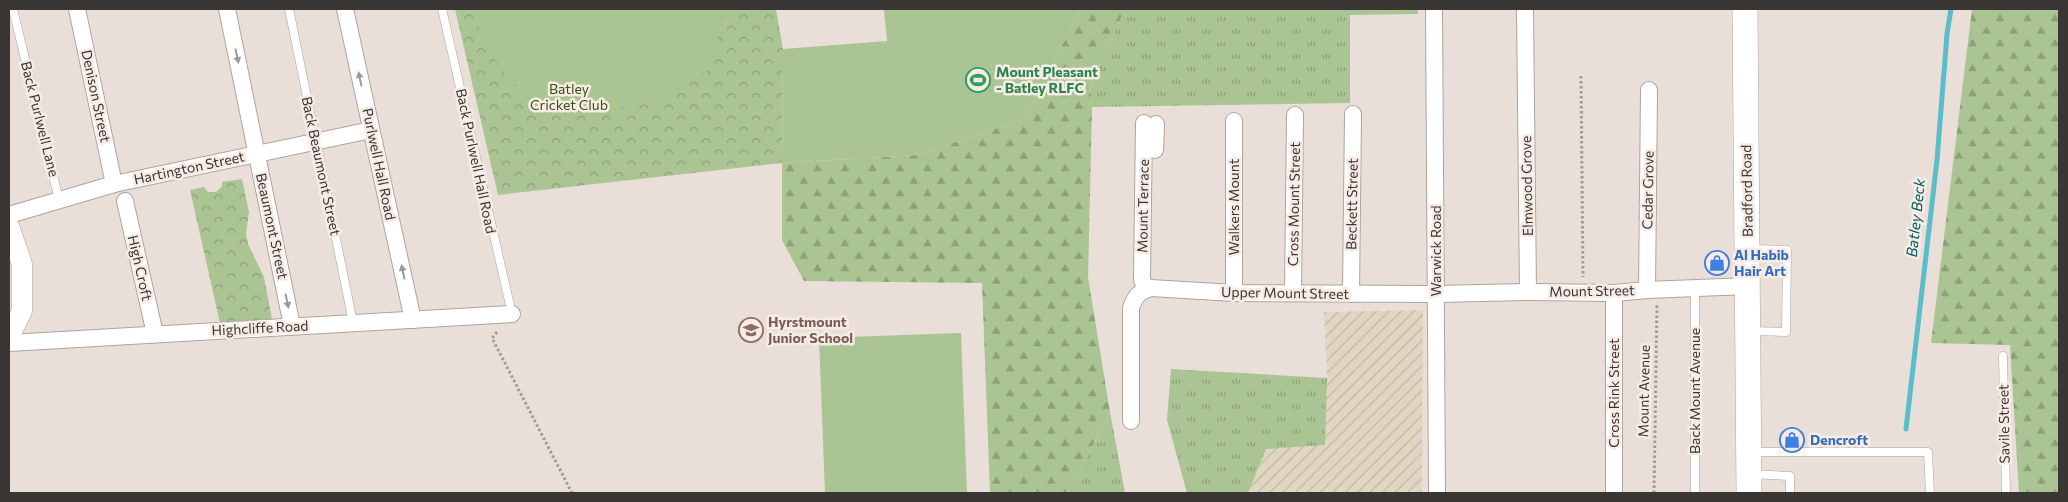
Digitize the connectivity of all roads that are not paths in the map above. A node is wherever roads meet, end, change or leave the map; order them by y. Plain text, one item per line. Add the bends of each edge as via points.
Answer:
1 (13, 9) edge
2 (77, 9) edge
3 (227, 9) edge
4 (289, 9) edge
5 (345, 9) edge
6 (442, 9) edge
7 (1434, 9) edge
8 (1525, 9) edge
9 (1745, 9) edge
10 (1649, 90) dead end
11 (1353, 114) dead end
12 (1295, 115) dead end
13 (1234, 121) dead end
14 (1150, 123) dead end
15 (371, 130) junction
16 (316, 142) junction
17 (257, 154) junction
18 (114, 184) junction
19 (59, 200) junction
20 (125, 201) dead end
21 (9, 215) edge
22 (9, 226) edge
23 (1748, 249) junction
24 (1748, 286) junction
25 (1695, 288) junction
26 (1652, 290) junction
27 (1144, 291) junction
28 (1528, 292) junction
29 (1234, 293) junction
30 (1293, 293) junction
31 (1614, 293) junction
32 (1351, 294) junction
33 (1436, 294) junction
34 (512, 314) joint
35 (413, 320) junction
36 (353, 322) junction
37 (292, 326) junction
38 (1748, 331) junction
39 (155, 334) junction
40 (9, 338) edge
41 (9, 343) edge
42 (2003, 356) dead end
43 (1131, 421) dead end
44 (1749, 473) edge
45 (1437, 493) edge
46 (1614, 493) edge
47 (1695, 493) edge
48 (1790, 493) edge
49 (1930, 493) edge
50 (2006, 493) edge

1 - 19 lane, Back Purlwell Lane
2 - 18 street, Denison Street
3 -> 17 street, Beaumont Street
4 - 16 lane, Back Beaumont Street
15 -> 5 street, Purlwell Hall Road
6 - 34 lane, Back Purlwell Hall Road
7 - 33 street, Warwick Road
8 - 28 street, Elmwood Grove
9 - 23 main road, Bradford Road
10 - 26 street, Cedar Grove
11 - 32 street, Beckett Street
12 - 30 street, Cross Mount Street
13 - 29 street, Walkers Mount
14 - 27 street, Mount Terrace
15 - 16 street, Hartington Street
35 -> 15 street, Purlwell Hall Road
16 - 17 street, Hartington Street
16 - 36 lane, Back Beaumont Street
17 - 18 street, Hartington Street
17 -> 37 street, Beaumont Street
18 - 19 street, Hartington Street
19 - 21 street, Hartington Street
20 - 39 street, High Croft
22 - 40 street via 22,264 22,311
23 - 24 main road, Bradford Road
23 - 38 lane via 1787,250 1786,332
24 - 25 street, Mount Street
24 - 38 main road, Bradford Road
25 - 26 street, Mount Street
25 - 47 lane, Back Mount Avenue
26 - 31 street, Mount Street
27 - 29 street, Upper Mount Street
27 - 43 street via 1131,308
28 - 31 street, Mount Street
28 - 33 street, Mount Street
29 - 30 street, Upper Mount Street
30 - 32 street, Upper Mount Street
31 - 46 street, Cross Rink Street
32 - 33 street, Upper Mount Street
33 - 45 street, Warwick Road
34 - 35 street, Highcliffe Road
35 - 36 street, Highcliffe Road
36 - 37 street, Highcliffe Road
37 - 39 street, Highcliffe Road
38 - 44 main road, Bradford Road
39 - 41 street, Highcliffe Road
42 - 50 lane, Savile Street
44 - 48 lane via 1790,476
44 - 49 lane via 1928,452

